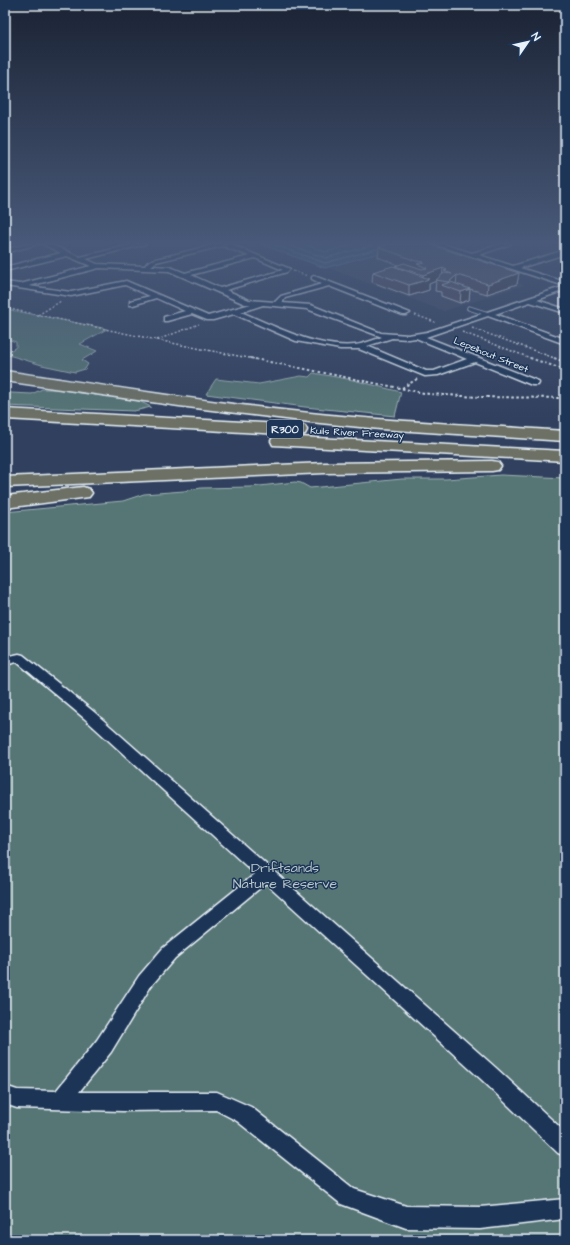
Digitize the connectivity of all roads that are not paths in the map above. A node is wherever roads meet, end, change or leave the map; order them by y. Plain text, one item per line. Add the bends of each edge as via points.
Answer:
1 (136, 302) edge
2 (169, 302) edge
3 (249, 302) edge
4 (279, 302) edge
5 (378, 302) edge
6 (524, 302) edge
7 (537, 302) edge
8 (133, 303) dead end
9 (261, 304) junction
10 (278, 305) junction
11 (469, 308) dead end
12 (565, 311) edge
13 (191, 312) junction
14 (235, 312) junction
15 (406, 312) road end
16 (488, 314) junction
17 (167, 318) dead end
18 (418, 336) junction
19 (401, 337) junction
20 (565, 342) edge
21 (360, 346) junction
22 (474, 359) junction
23 (5, 362) edge
24 (5, 376) edge
25 (535, 383) dead end
26 (5, 414) edge
27 (5, 428) edge
28 (443, 428) junction
29 (565, 436) edge
30 (565, 443) edge
31 (565, 456) edge
32 (391, 467) junction
33 (565, 468) edge
34 (5, 482) edge
35 (5, 502) edge
36 (5, 661) edge
37 (266, 874) junction
38 (5, 1095) edge
39 (61, 1100) junction
40 (565, 1146) edge
41 (565, 1209) edge

1 - 8 street
2 - 13 street
3 - 9 street
4 - 10 street
5 - 15 street
6 - 16 street
7 - 12 street
9 - 10 street
9 - 14 street
10 - 19 street via 308,307 373,333
11 - 16 lane
13 - 14 street via 209,318
13 - 17 street
14 - 21 street via 299,339 346,348
16 - 18 street
16 - 20 street
18 - 19 street
18 - 22 street, Lepelhout Street
19 - 21 street
21 - 22 street via 425,374 436,373
22 - 25 street, Lepelhout Street
23 - 28 highway via 103,383 230,403
24 - 28 highway via 287,415
26 - 30 highway, Kuils River Freeway / R300
27 - 31 highway, Kuils River Freeway / R300
28 - 29 highway
32 - 33 highway
32 - 34 highway
32 - 35 highway via 109,490
36 - 37 street via 19,658 89,715
37 - 39 street via 169,953 145,981 104,1046
37 - 40 street via 483,1068
38 - 39 street via 17,1099
39 - 41 street via 217,1101 244,1114 348,1198 406,1217 480,1218

